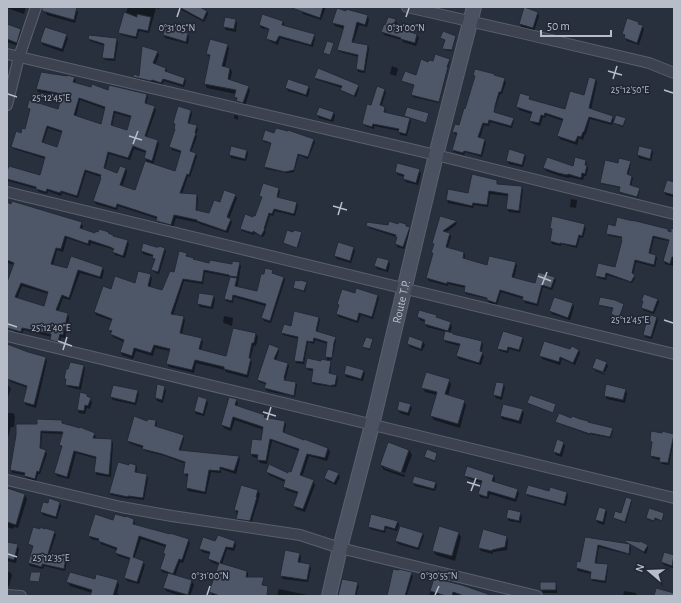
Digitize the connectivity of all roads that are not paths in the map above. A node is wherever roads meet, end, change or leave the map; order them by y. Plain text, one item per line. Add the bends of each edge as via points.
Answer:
1 (36, 7) edge
2 (407, 7) edge
3 (474, 7) edge
4 (471, 21) junction
5 (7, 54) edge
6 (19, 57) junction
7 (674, 73) edge
8 (7, 105) edge
9 (436, 155) junction
10 (7, 192) edge
11 (674, 214) edge
12 (404, 288) junction
13 (7, 336) edge
14 (674, 354) edge
15 (372, 425) junction
16 (7, 480) edge
17 (674, 498) edge
18 (340, 548) junction
19 (7, 595) edge
20 (21, 596) edge
21 (329, 596) edge
22 (537, 596) edge

1 - 6 street
2 - 4 street
3 - 4 street, Route T.P.
4 - 7 street via 649,63
4 - 9 street, Route T.P.
5 - 6 street
6 - 8 street
6 - 9 street
9 - 11 street
9 - 12 street, Route T.P.
10 - 12 street
12 - 14 street
12 - 15 street, Route T.P.
13 - 15 street
15 - 17 street
15 - 18 street, Route T.P.
16 - 18 street via 121,507 300,535
18 - 21 street, Route T.P.
18 - 22 street
19 - 20 street

